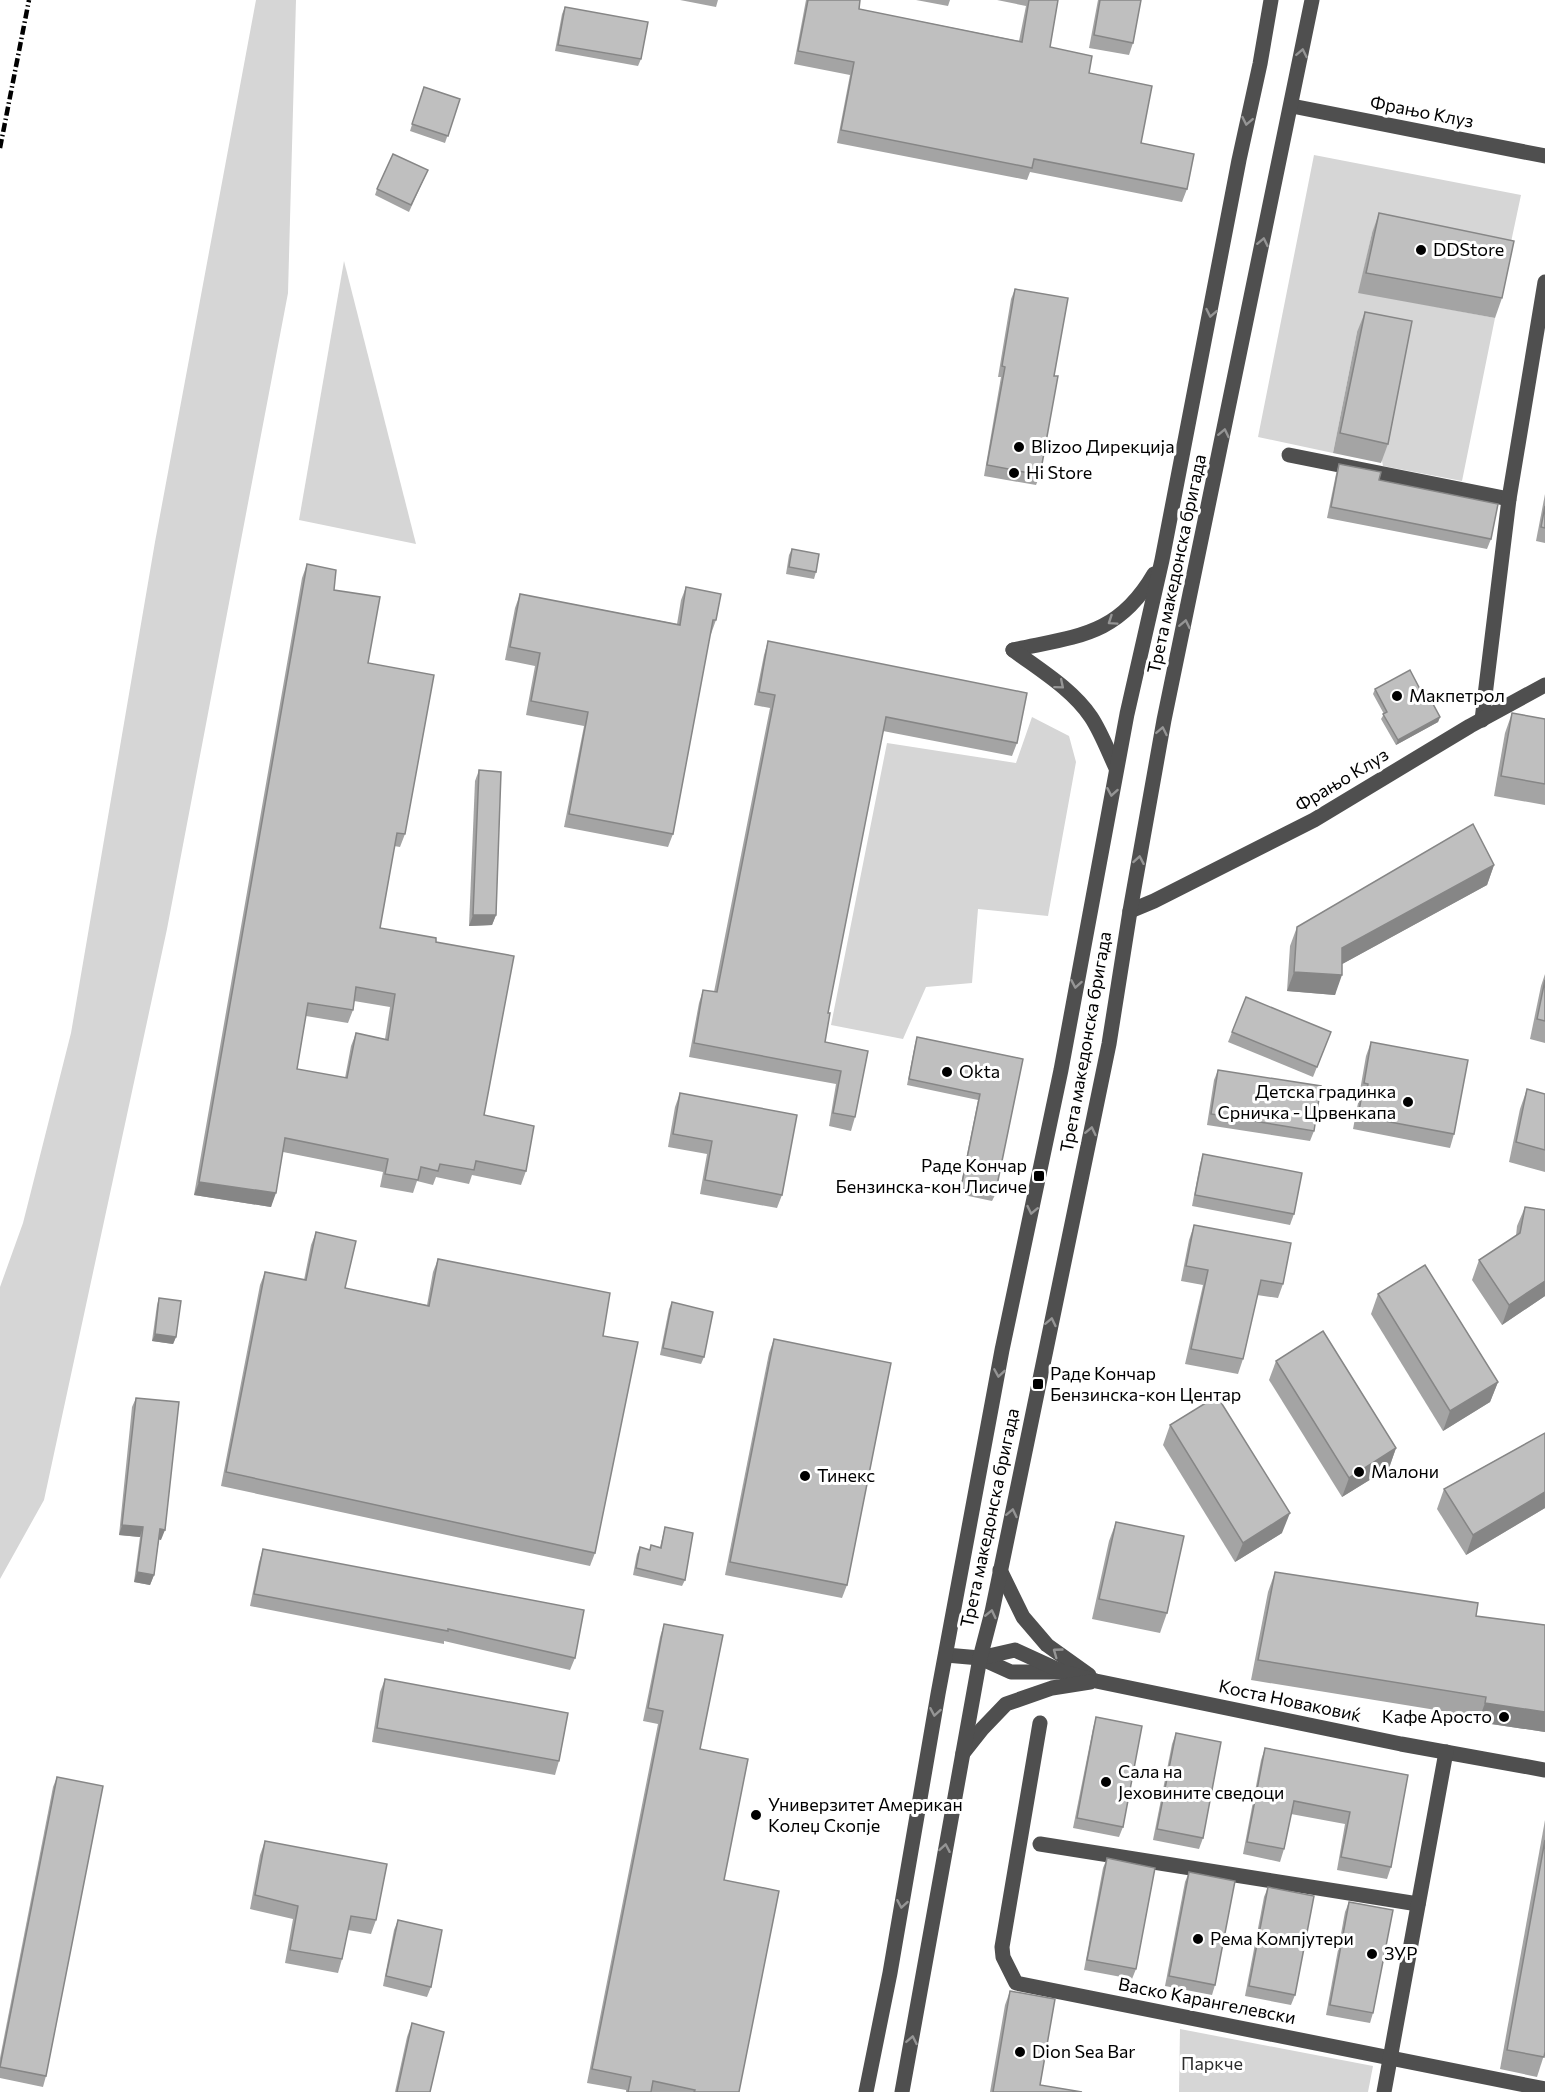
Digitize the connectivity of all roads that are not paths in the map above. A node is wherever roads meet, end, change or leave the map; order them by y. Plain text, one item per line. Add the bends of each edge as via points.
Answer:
1 (1271, 0) edge
2 (1312, 0) edge
3 (1292, 106) junction
4 (1545, 156) edge
5 (1545, 282) edge
6 (1289, 455) dead end
7 (1509, 499) junction
8 (1162, 560) junction
9 (1545, 685) edge
10 (1482, 720) junction
11 (1116, 768) junction
12 (1130, 911) junction
13 (1000, 1570) junction
14 (946, 1655) junction
15 (980, 1658) junction
16 (1063, 1672) junction
17 (1096, 1681) junction
18 (1040, 1723) dead end
19 (1446, 1752) junction
20 (961, 1755) junction
21 (1545, 1770) edge
22 (1040, 1844) dead end
23 (1418, 1904) junction
24 (1390, 2057) junction
25 (1545, 2088) edge
26 (866, 2092) edge
27 (902, 2092) edge
28 (1384, 2092) edge

1 -> 8 street, Трета македонска бригада
3 -> 2 street, Трета македонска бригада
3 - 4 street, Фрањо Клуз
12 -> 3 street, Трета македонска бригада via 1166,711
5 - 7 street
6 - 7 street
7 - 10 street
8 - 11 street, Трета македонска бригада
8 -> 11 street via 1133,605 1115,620 1100,629 1013,650 1084,708
9 - 10 street, Фрањо Клуз
10 - 12 street, Фрањо Клуз via 1314,820
11 -> 14 street, Трета македонска бригада
13 -> 12 street, Трета македонска бригада via 1109,1044
15 -> 13 street, Трета македонска бригада
17 -> 13 street via 1047,1645 1023,1617
14 - 15 street, Коста Новаковиќ
14 -> 26 street, Трета македонска бригада
15 - 16 street, Коста Новаковиќ via 1011,1672
15 - 16 street, Коста Новаковиќ via 1015,1650
15 - 20 street, Трета македонска бригада
16 - 17 street, Коста Новаковиќ
17 - 19 street, Коста Новаковиќ
17 - 20 street via 1052,1688 1006,1704
18 - 24 street, Васко Карангелевски via 1002,1947 1016,1983
19 - 21 street, Коста Новаковиќ
19 - 23 street
27 -> 20 street, Трета македонска бригада
22 - 23 street
23 - 24 street
24 - 25 street, Васко Карангелевски
24 - 28 street

